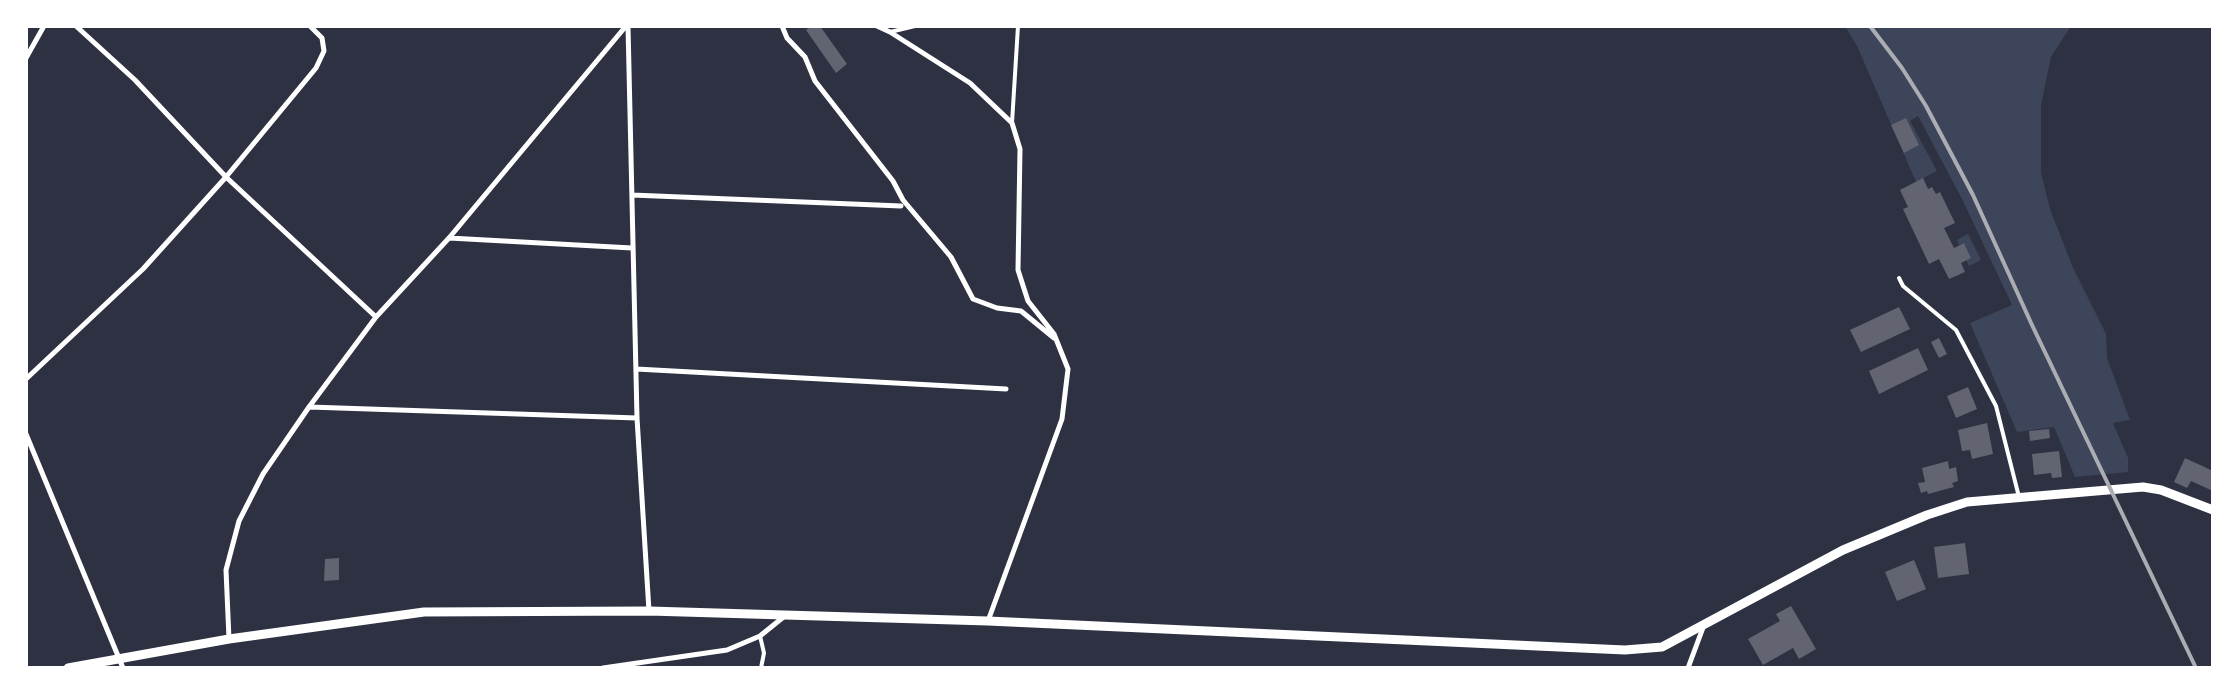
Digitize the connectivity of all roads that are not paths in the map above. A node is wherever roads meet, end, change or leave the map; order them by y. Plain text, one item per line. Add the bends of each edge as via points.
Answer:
1 (44, 26) edge
2 (76, 26) edge
3 (310, 26) edge
4 (627, 26) edge
5 (782, 26) edge
6 (877, 26) edge
7 (915, 26) edge
8 (1018, 26) edge
9 (890, 32) junction
10 (26, 58) edge
11 (1012, 123) junction
12 (226, 177) junction
13 (632, 195) junction
14 (901, 206) dead end
15 (449, 238) junction
16 (632, 248) junction
17 (1899, 278) dead end
18 (376, 318) junction
19 (1056, 340) junction
20 (636, 369) junction
21 (26, 379) edge
22 (1006, 389) dead end
23 (309, 407) junction
24 (637, 418) junction
25 (26, 434) edge
26 (2019, 497) junction
27 (2213, 510) edge
28 (648, 611) junction
29 (786, 615) junction
30 (988, 621) junction
31 (1704, 625) junction
32 (760, 636) junction
33 (230, 639) junction
34 (120, 657) junction
35 (68, 668) edge
36 (123, 668) edge
37 (603, 668) edge
38 (760, 668) edge
39 (1688, 668) edge

1 - 10 street
2 - 12 street via 135,80
3 - 12 street via 322,38 324,51 316,68
4 - 13 street
4 - 15 street
5 - 19 street via 787,38 805,57 815,81 893,181 903,200 951,258 973,299 997,308 1021,311
6 - 9 street
7 - 9 lane
8 - 11 lane
9 - 11 street via 970,83
11 - 19 street via 1020,149 1018,270 1028,301
12 - 18 street
12 - 21 street via 143,269
13 - 14 street
13 - 16 street
15 - 16 street
15 - 18 street
16 - 20 street
17 - 26 lane via 1904,286 1956,330 1998,413
18 - 23 street
19 - 30 street via 1068,369 1062,419
20 - 22 street
20 - 24 street
23 - 24 street
23 - 33 street via 263,474 239,521 226,570
24 - 28 street
25 - 34 street
26 - 27 street via 2143,486
26 - 31 street via 1967,502 1927,515 1842,550
28 - 29 street
28 - 33 street via 424,612
29 - 30 street
29 - 32 street
30 - 31 street via 1625,650 1662,647
31 - 39 street
32 - 37 street via 727,650
32 - 38 lane via 764,653
33 - 34 street
34 - 35 street
34 - 36 street

